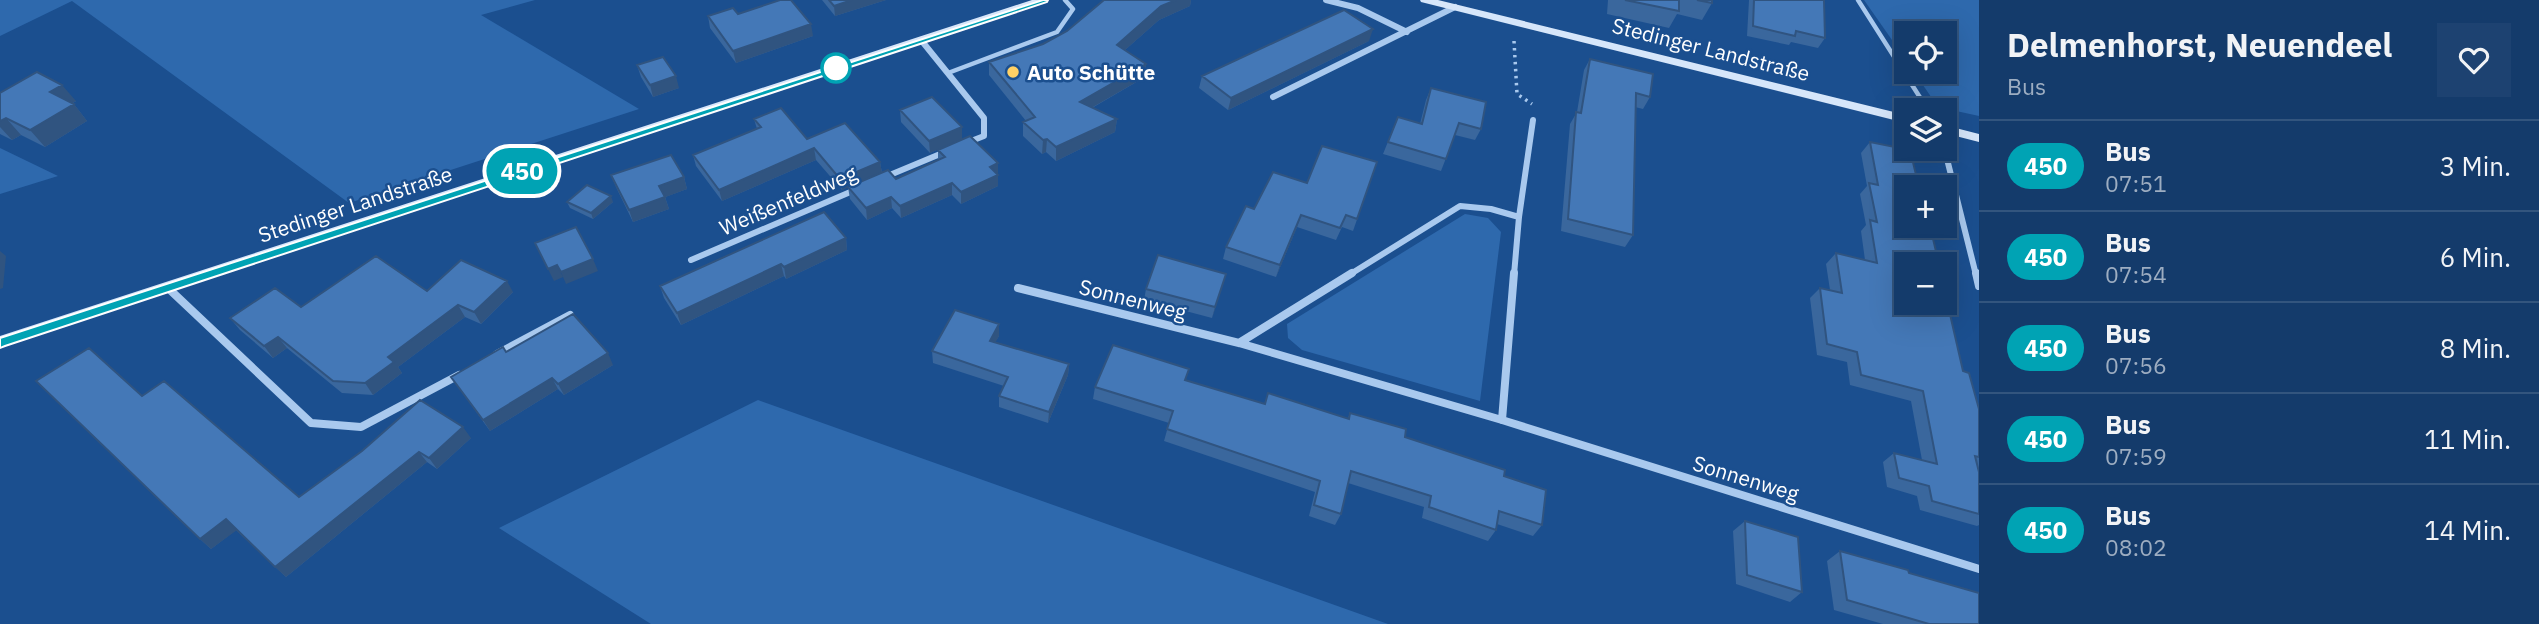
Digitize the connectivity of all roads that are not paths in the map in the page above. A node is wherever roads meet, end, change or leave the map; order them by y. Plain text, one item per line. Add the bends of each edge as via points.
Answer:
1 (1043, 0) edge
2 (1065, 0) edge
3 (1326, 0) edge
4 (1425, 0) edge
5 (1858, 0) edge
6 (1455, 7) junction
7 (1407, 32) junction
8 (921, 40) junction
9 (948, 73) junction
10 (1273, 97) dead end
11 (1920, 98) edge
12 (1894, 117) edge
13 (1533, 120) road end
14 (1957, 132) edge
15 (1979, 138) edge
16 (1948, 161) edge
17 (882, 179) edge
18 (869, 184) edge
19 (1519, 216) junction
20 (691, 260) dead end
21 (1979, 286) edge
22 (167, 288) junction
23 (1018, 288) dead end
24 (570, 315) edge
25 (0, 342) edge
26 (1239, 343) junction
27 (489, 358) edge
28 (466, 371) edge
29 (1502, 420) junction
30 (1979, 569) edge

1 - 8 main road, Stedinger Landstraße
2 - 9 lane via 1073,9 1057,32
3 - 7 street via 1358,8
4 - 6 main road, Stedinger Landstraße
5 - 11 lane
6 - 7 street
6 - 12 main road, Stedinger Landstraße
7 - 10 street
8 - 9 street, Weißenfeldweg
8 - 22 main road, Stedinger Landstraße
9 - 17 street, Weißenfeldweg via 984,118 984,136
13 - 19 street
14 - 15 main road
16 - 21 street
18 - 20 street, Weißenfeldweg
19 - 26 street via 1460,206
19 - 29 street
22 - 25 main road, Stedinger Landstraße
22 - 28 street via 311,423 361,427
23 - 26 street, Sonnenweg
24 - 27 street
26 - 29 street, Sonnenweg
29 - 30 street, Sonnenweg

